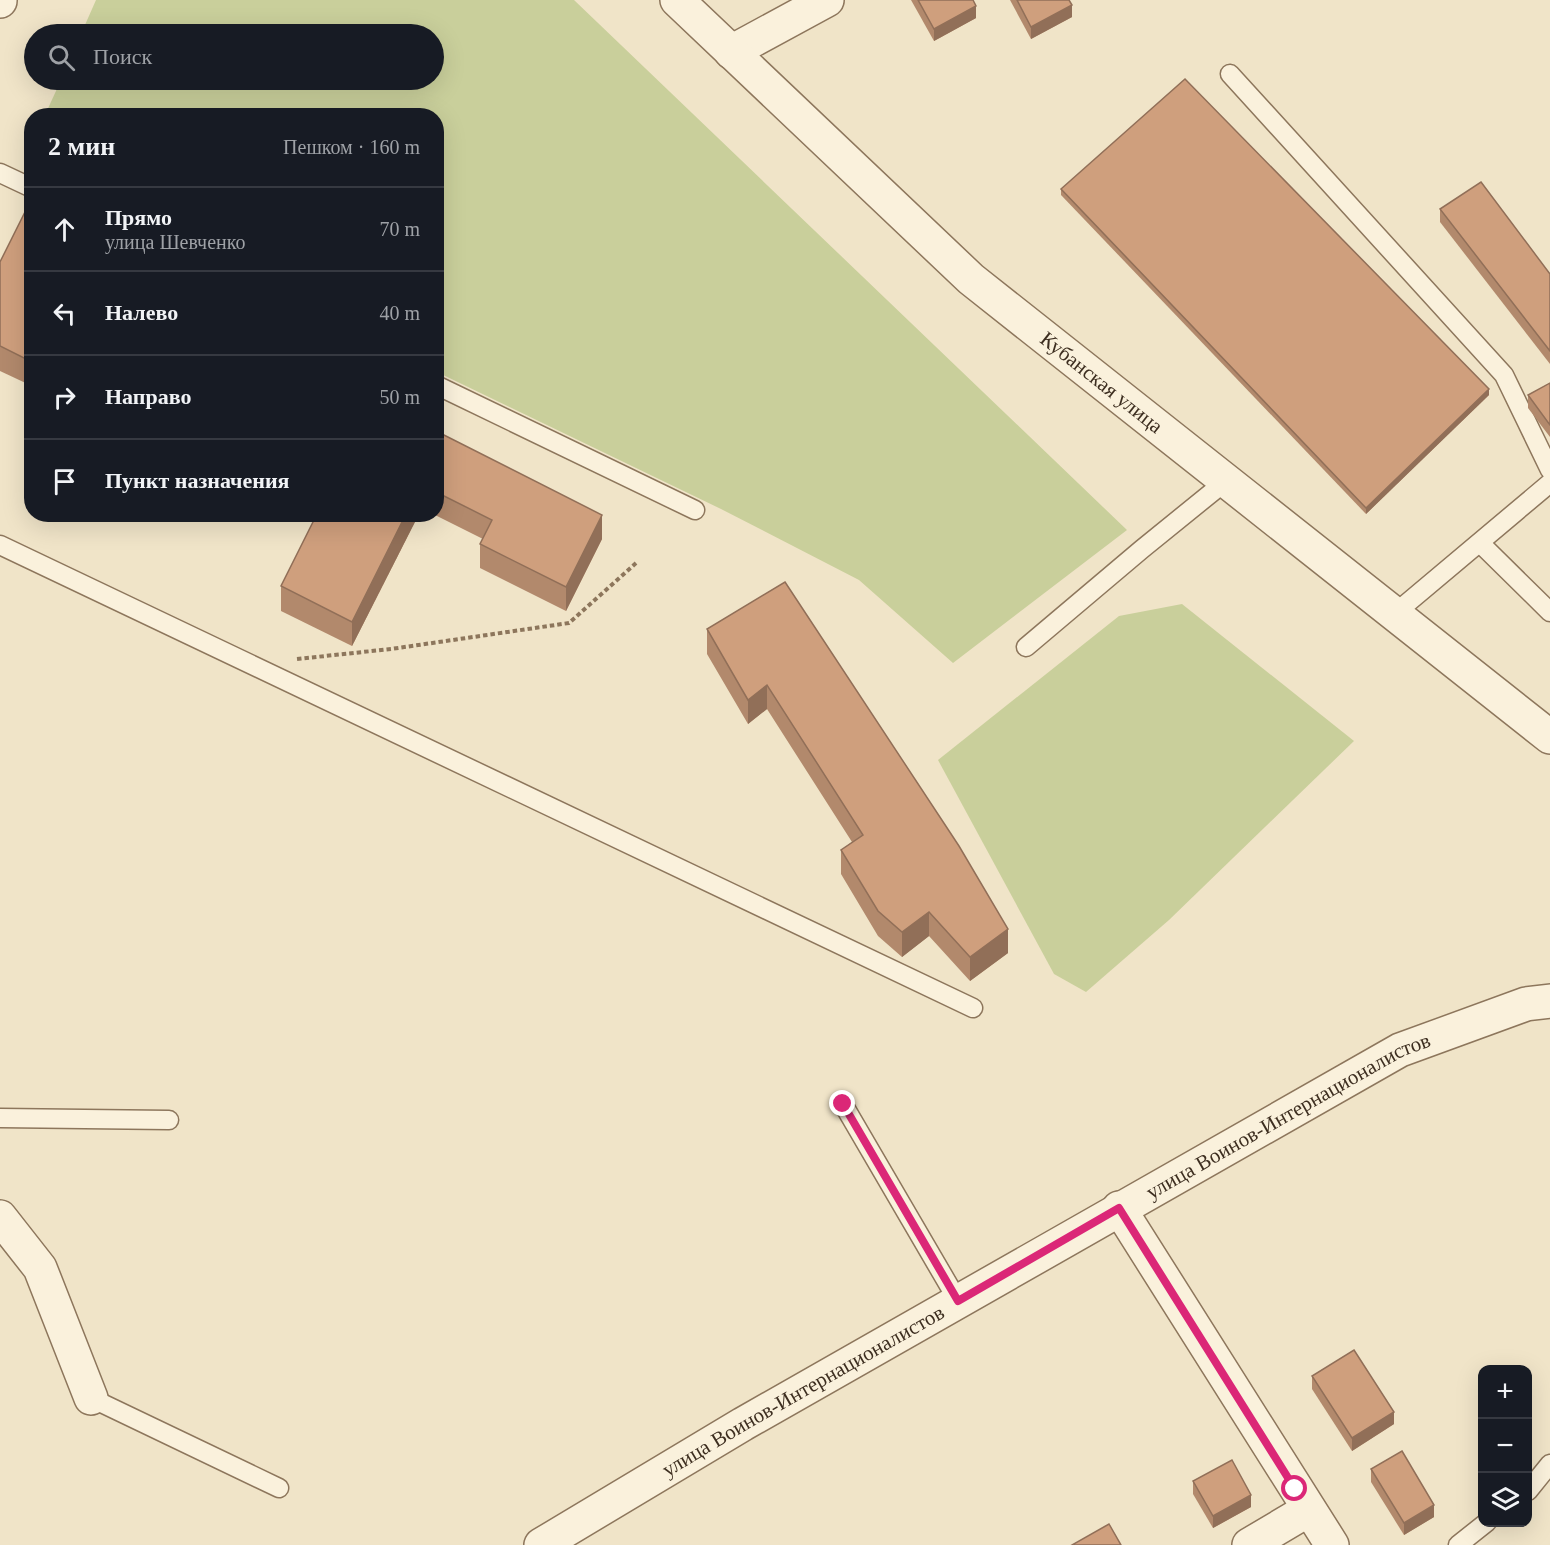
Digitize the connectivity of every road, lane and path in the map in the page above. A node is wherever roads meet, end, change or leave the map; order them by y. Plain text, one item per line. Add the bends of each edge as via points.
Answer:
1 (677, 0) edge
2 (827, 0) edge
3 (731, 52) junction
4 (1230, 74) dead end
5 (0, 173) edge
6 (24, 184) edge
7 (444, 389) edge
8 (1550, 470) edge
9 (1226, 481) junction
10 (1550, 483) edge
11 (695, 510) dead end
12 (1480, 543) junction
13 (0, 545) edge
14 (636, 563) dead end
15 (1550, 612) edge
16 (1393, 615) junction
17 (1026, 647) dead end
18 (252, 665) junction
19 (1550, 737) edge
20 (1550, 1000) edge
21 (973, 1008) dead end
22 (843, 1104) dead end
23 (0, 1118) edge
24 (169, 1120) dead end
25 (1119, 1208) junction
26 (0, 1217) edge
27 (958, 1301) junction
28 (92, 1398) joint
29 (1550, 1464) edge
30 (1532, 1485) edge
31 (279, 1488) dead end
32 (1308, 1509) junction
33 (1481, 1527) edge
34 (541, 1545) edge
35 (1248, 1545) edge
36 (1332, 1545) edge
37 (1458, 1545) edge

1 - 3 street, Кубанская улица
2 - 3 street
3 - 9 street, Кубанская улица via 971,279
4 - 8 lane via 1504,375
5 - 6 lane
7 - 11 lane
9 - 16 street, Кубанская улица
9 - 17 lane
10 - 12 lane
12 - 15 lane
12 - 16 lane
13 - 18 lane
14 - 18 path via 569,623
16 - 19 street, Кубанская улица
18 - 21 lane
20 - 25 street, улица Воинов-Интернационалистов via 1526,1004 1400,1050
22 - 27 lane
23 - 24 lane
25 - 27 street, улица Воинов-Интернационалистов
25 - 32 street
26 - 28 street via 40,1268
27 - 34 street, улица Воинов-Интернационалистов
28 - 31 lane
29 - 30 lane
32 - 35 street
32 - 36 street
33 - 37 lane

